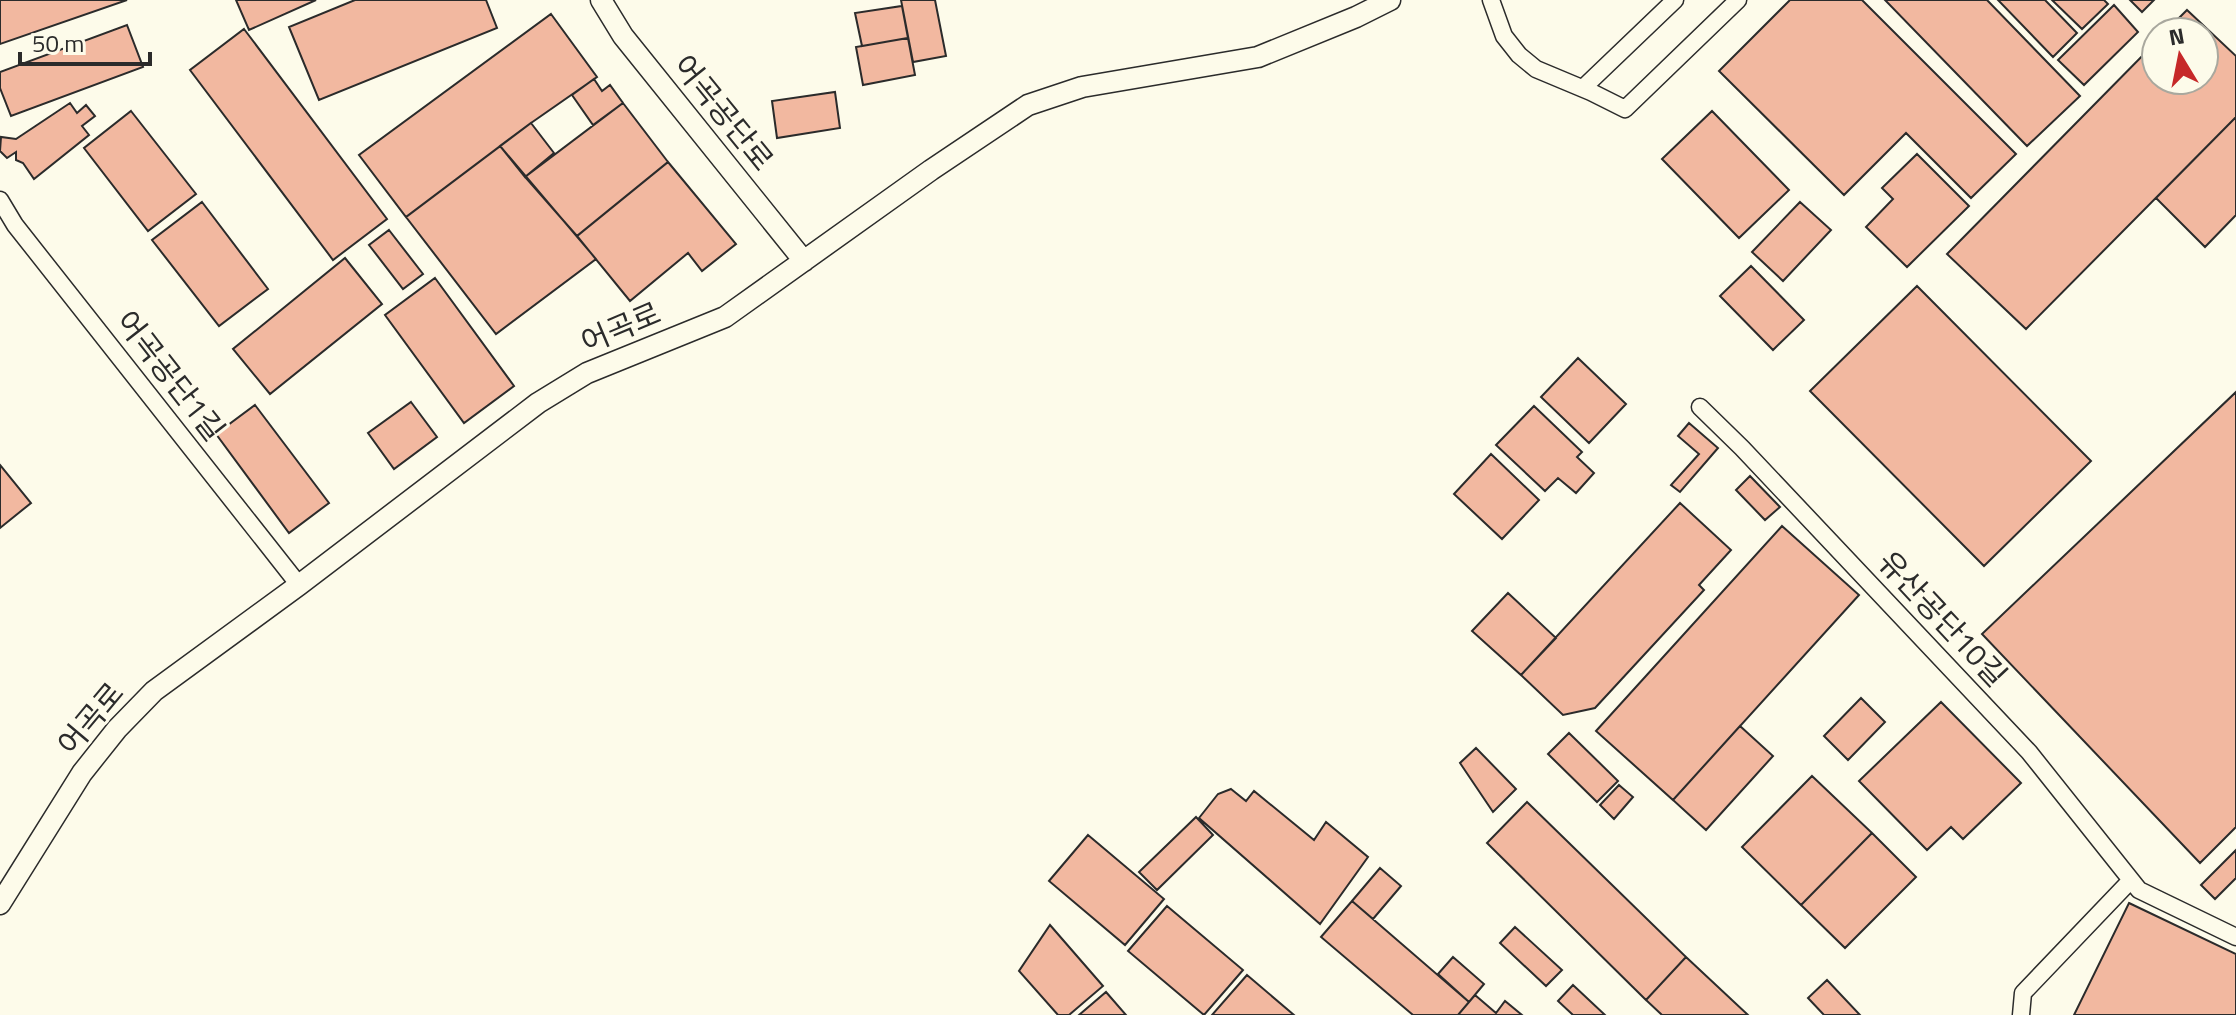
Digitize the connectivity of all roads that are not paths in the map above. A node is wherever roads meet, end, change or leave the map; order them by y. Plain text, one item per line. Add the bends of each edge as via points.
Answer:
1 (601, 0) edge
2 (1390, 0) edge
3 (1491, 0) edge
4 (1675, 0) edge
5 (1738, 0) edge
6 (1583, 88) junction
7 (0, 200) edge
8 (804, 261) junction
9 (1700, 407) dead end
10 (299, 585) junction
11 (2131, 880) junction
12 (0, 904) edge
13 (2236, 937) edge
14 (2021, 1015) edge

1 - 8 street, 어곡공단로 via 623,36
2 - 8 street, 어곡로 via 1258,57 1082,87 1028,105
3 - 6 street via 1504,36 1519,55 1536,69
4 - 6 street
5 - 6 street via 1625,109
7 - 10 street, 어곡공단1길
8 - 10 street, 어곡로 via 725,317 587,373 538,403
9 - 11 street, 유산공단10길 via 2029,752
10 - 12 street, 어곡로 via 154,691 117,729 82,773
11 - 13 street, 유산공단10길 via 2139,890
11 - 14 street via 2023,993

